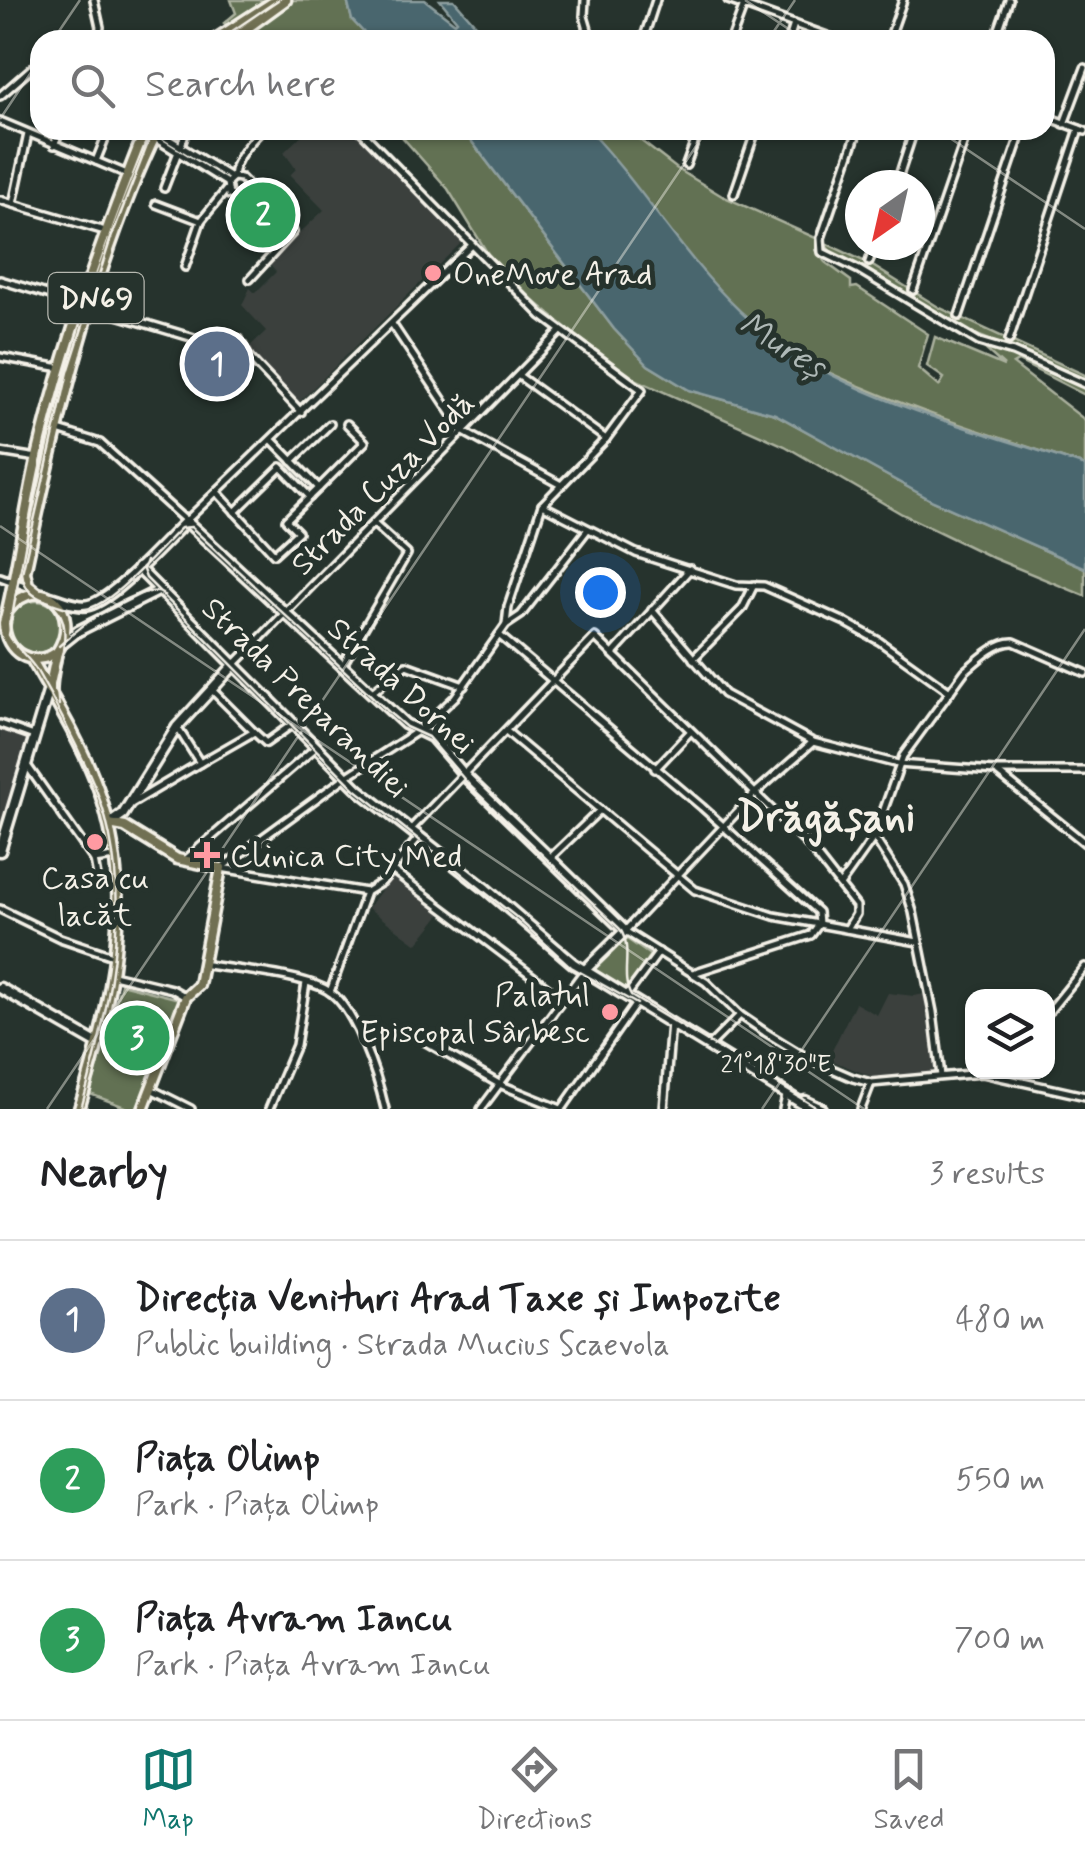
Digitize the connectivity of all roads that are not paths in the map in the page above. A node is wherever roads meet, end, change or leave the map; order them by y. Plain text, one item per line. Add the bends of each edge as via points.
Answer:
1 (94, 0) edge
2 (276, 0) edge
3 (286, 0) edge
4 (585, 0) edge
5 (656, 0) edge
6 (728, 0) edge
7 (903, 0) edge
8 (1009, 0) edge
9 (744, 5) junction
10 (264, 11) junction
11 (794, 24) junction
12 (100, 30) edge
13 (231, 30) edge
14 (242, 30) edge
15 (588, 30) edge
16 (646, 30) edge
17 (735, 30) edge
18 (792, 30) edge
19 (810, 30) edge
20 (892, 30) edge
21 (998, 30) edge
22 (1085, 68) edge
23 (30, 70) edge
24 (0, 96) edge
25 (1055, 120) edge
26 (0, 121) edge
27 (1064, 124) junction
28 (1082, 130) edge
29 (28, 134) joint
30 (44, 140) edge
31 (56, 140) edge
32 (104, 140) edge
33 (147, 140) edge
34 (149, 140) edge
35 (165, 140) edge
36 (183, 140) edge
37 (253, 140) edge
38 (370, 140) edge
39 (695, 140) edge
40 (753, 140) edge
41 (855, 140) edge
42 (911, 140) edge
43 (965, 140) edge
44 (1019, 140) edge
45 (54, 144) junction
46 (180, 149) junction
47 (96, 161) junction
48 (686, 165) dead end
49 (901, 170) edge
50 (128, 174) junction
51 (229, 182) junction
52 (246, 183) junction
53 (164, 188) dead end
54 (734, 194) dead end
55 (234, 198) junction
56 (0, 200) edge
57 (13, 204) junction
58 (156, 204) dead end
59 (201, 220) junction
60 (106, 232) junction
61 (471, 246) junction
62 (278, 248) junction
63 (185, 267) dead end
64 (0, 280) edge
65 (250, 280) dead end
66 (913, 290) dead end
67 (82, 303) junction
68 (93, 306) junction
69 (959, 316) dead end
70 (392, 324) junction
71 (560, 332) junction
72 (1009, 340) dead end
73 (0, 358) edge
74 (62, 368) junction
75 (519, 376) junction
76 (1085, 384) edge
77 (301, 412) junction
78 (330, 424) dead end
79 (347, 424) dead end
80 (58, 430) junction
81 (464, 432) junction
82 (606, 439) junction
83 (272, 440) junction
84 (0, 452) edge
85 (37, 458) junction
86 (292, 461) junction
87 (561, 485) junction
88 (319, 488) junction
89 (217, 492) junction
90 (310, 497) junction
91 (542, 505) junction
92 (236, 512) junction
93 (186, 521) junction
94 (374, 524) junction
95 (588, 529) junction
96 (138, 568) junction
97 (690, 570) junction
98 (0, 577) edge
99 (14, 581) junction
100 (754, 585) junction
101 (30, 588) junction
102 (160, 590) junction
103 (43, 595) junction
104 (508, 607) junction
105 (8, 609) junction
106 (652, 610) junction
107 (286, 613) junction
108 (520, 614) junction
109 (4, 623) junction
110 (506, 625) junction
111 (0, 635) edge
112 (499, 635) junction
113 (60, 647) junction
114 (613, 654) junction
115 (693, 659) junction
116 (32, 660) junction
117 (235, 664) junction
118 (342, 666) junction
119 (1085, 673) edge
120 (554, 683) junction
121 (464, 686) junction
122 (210, 688) junction
123 (49, 689) junction
124 (371, 692) junction
125 (950, 692) junction
126 (294, 722) junction
127 (0, 724) edge
128 (177, 727) junction
129 (421, 730) junction
130 (506, 731) junction
131 (254, 732) junction
132 (690, 732) junction
133 (34, 736) junction
134 (813, 742) junction
135 (317, 746) junction
136 (200, 763) junction
137 (26, 764) junction
138 (898, 764) junction
139 (655, 769) junction
140 (995, 771) junction
141 (1085, 771) edge
142 (463, 773) junction
143 (346, 777) junction
144 (754, 794) junction
145 (128, 806) junction
146 (600, 810) junction
147 (109, 824) junction
148 (722, 826) junction
149 (410, 830) junction
150 (419, 837) junction
151 (874, 837) junction
152 (1085, 843) edge
153 (0, 851) edge
154 (114, 857) junction
155 (550, 858) junction
156 (94, 860) junction
157 (184, 861) junction
158 (221, 868) junction
159 (392, 870) junction
160 (676, 877) junction
161 (98, 882) dead end
162 (840, 884) junction
163 (366, 892) junction
164 (0, 908) edge
165 (820, 924) junction
166 (847, 929) junction
167 (625, 931) junction
168 (918, 942) junction
169 (659, 952) junction
170 (116, 957) junction
171 (202, 964) junction
172 (1085, 967) edge
173 (584, 971) junction
174 (694, 973) junction
175 (113, 975) junction
176 (306, 982) junction
177 (0, 988) edge
178 (330, 992) junction
179 (627, 996) junction
180 (186, 997) junction
181 (562, 1000) junction
182 (637, 1002) junction
183 (1055, 1004) edge
184 (740, 1014) junction
185 (671, 1022) junction
186 (419, 1038) dead end
187 (98, 1044) junction
188 (710, 1045) junction
189 (965, 1074) edge
190 (941, 1076) junction
191 (1021, 1079) edge
192 (871, 1083) junction
193 (499, 1084) junction
194 (152, 1089) junction
195 (788, 1093) junction
196 (1085, 1096) edge
197 (79, 1109) edge
198 (143, 1109) edge
199 (192, 1109) edge
200 (269, 1109) edge
201 (385, 1109) edge
202 (481, 1109) edge
203 (561, 1109) edge
204 (664, 1109) edge
205 (783, 1109) edge
206 (811, 1109) edge
207 (822, 1109) edge
208 (861, 1109) edge

1 - 12 street
2 - 10 main road
3 - 10 main road
4 - 15 street
5 - 16 street
6 - 9 street
7 - 20 street
8 - 21 street
9 - 11 street
9 - 17 street
10 - 13 main road
10 - 14 main road
11 - 18 street
11 - 19 street
22 - 27 street
23 - 24 street
25 - 27 street
26 - 29 street
27 - 28 street
28 - 72 street
29 - 57 street
30 - 45 street
31 - 45 street
32 - 47 street
33 - 50 main road, DN69
34 - 68 main road, DN69
35 - 46 street
36 - 46 street
37 - 51 street
38 - 61 street
39 - 48 street
40 - 54 street
41 - 76 street via 822,252 979,342
42 - 49 street
43 - 66 street
44 - 69 street
45 - 47 street
46 - 51 street
46 - 53 street
47 - 50 street
50 - 60 main road, DN69
51 - 52 street
51 - 55 street
51 - 59 street
52 - 55 street via 244,196
52 - 62 street via 290,224 292,235
55 - 62 street
56 - 57 street
57 - 60 street
58 - 59 street
59 - 63 street
60 - 67 main road, DN69
61 - 70 street
61 - 71 street
62 - 65 street
64 - 67 street
67 - 68 street
67 - 74 main road, DN69
68 - 77 street via 201,340 210,352 241,340
68 - 80 main road, DN69
70 - 77 street
70 - 81 street
71 - 75 street, Strada Cuza Vodă
71 - 82 street via 642,390
73 - 74 street
74 - 85 main road, DN69
75 - 81 street, Strada Cuza Vodă
75 - 82 street
77 - 83 street
78 - 86 street
79 - 88 street via 365,442
80 - 93 street via 100,443
80 - 101 main road, DN69 via 26,570
81 - 87 street
81 - 94 street, Strada Cuza Vodă
82 - 87 street
83 - 86 street
83 - 89 street
84 - 85 street
85 - 99 main road, DN69
86 - 88 street
87 - 91 street
88 - 90 street
89 - 92 street
89 - 93 street
90 - 92 street via 281,468
90 - 92 street via 286,520 298,532 274,554
91 - 95 street
91 - 104 street
93 - 96 main road
93 - 107 main road, Strada Dornei
94 - 107 street, Strada Cuza Vodă
94 - 118 street via 407,554
95 - 97 street
95 - 108 street
96 - 102 main road, Strada Preparandiei
96 - 103 main road via 88,605
97 - 100 street
97 - 106 street
98 - 99 street
99 - 101 street
99 - 105 main road, DN69
100 - 115 street via 742,609
100 - 125 street via 864,632
101 - 103 main road
102 - 113 main road via 78,630
102 - 117 main road, Strada Preparandiei
103 - 105 main road via 21,597
103 - 113 main road via 66,617
104 - 108 street
104 - 110 street
105 - 109 main road
106 - 114 street
106 - 115 street
107 - 117 street, Strada Cuza Vodă
107 - 118 main road, Strada Dornei
108 - 110 street
109 - 111 main road
109 - 116 main road via 11,647
110 - 112 street
112 - 120 street
112 - 121 street
113 - 116 main road
113 - 123 main road
114 - 120 street via 595,637
114 - 132 street
115 - 134 street via 724,694
116 - 123 main road
117 - 122 main road
117 - 126 main road, Strada Preparandiei
118 - 124 main road, Strada Dornei
119 - 125 street via 1005,642
120 - 130 street
120 - 139 street
121 - 124 street via 406,665
121 - 129 street
122 - 128 main road
122 - 131 street
123 - 133 main road
123 - 147 main road
124 - 129 main road, Strada Dornei via 407,726
125 - 138 street
126 - 131 street via 266,743
126 - 135 main road, Strada Preparandiei
127 - 133 street
128 - 136 street
128 - 145 main road
129 - 142 main road, Strada Dornei
129 - 143 street
130 - 142 street
130 - 146 street
131 - 136 street
132 - 139 street
132 - 144 street
133 - 137 main road
134 - 138 street
134 - 144 street
135 - 143 main road, Strada Preparandiei
135 - 157 street
136 - 145 street
137 - 153 main road
137 - 156 street
138 - 140 street
138 - 151 street
139 - 148 street
140 - 141 street
140 - 152 street
142 - 149 street
142 - 155 main road, Strada Dornei
143 - 149 main road, Strada Preparandiei
143 - 158 street
144 - 148 street
144 - 162 street
145 - 147 main road
146 - 155 street
146 - 160 street
147 - 154 main road
147 - 157 main road
148 - 160 street
148 - 165 street via 814,906
149 - 150 main road, Strada Preparandiei
150 - 159 street
150 - 173 main road, Strada Preparandiei
151 - 162 street
151 - 168 street via 904,884
154 - 156 street
154 - 170 main road
155 - 167 main road, Strada Dornei
156 - 161 street
157 - 158 main road
158 - 163 street
158 - 171 main road
159 - 163 street
159 - 181 street
160 - 165 street via 753,910
160 - 167 street
162 - 166 street via 857,910
163 - 178 street
164 - 170 street
165 - 166 street
165 - 174 street via 811,935
166 - 168 street
167 - 169 street
167 - 173 main road
168 - 190 street
169 - 174 street
169 - 179 street
170 - 175 main road
171 - 176 street
171 - 180 main road via 198,988
172 - 183 street
173 - 179 main road, Strada Preparandiei
173 - 181 street
174 - 184 street
175 - 180 street
175 - 187 main road
176 - 178 street
176 - 200 street via 296,1045
177 - 187 main road
178 - 201 street via 372,1066
179 - 182 main road, Strada Preparandiei
180 - 194 main road
181 - 193 street
182 - 185 main road, Strada Preparandiei
182 - 203 street
184 - 188 street
184 - 192 street via 808,1059
185 - 188 main road, Strada Preparandiei
185 - 204 street
186 - 193 street
187 - 197 main road
188 - 195 main road, Strada Preparandiei
189 - 190 street
190 - 192 street
191 - 196 street
192 - 208 street
193 - 202 street
193 - 203 street
194 - 198 main road
194 - 199 street
195 - 205 street
195 - 206 main road
195 - 207 main road

